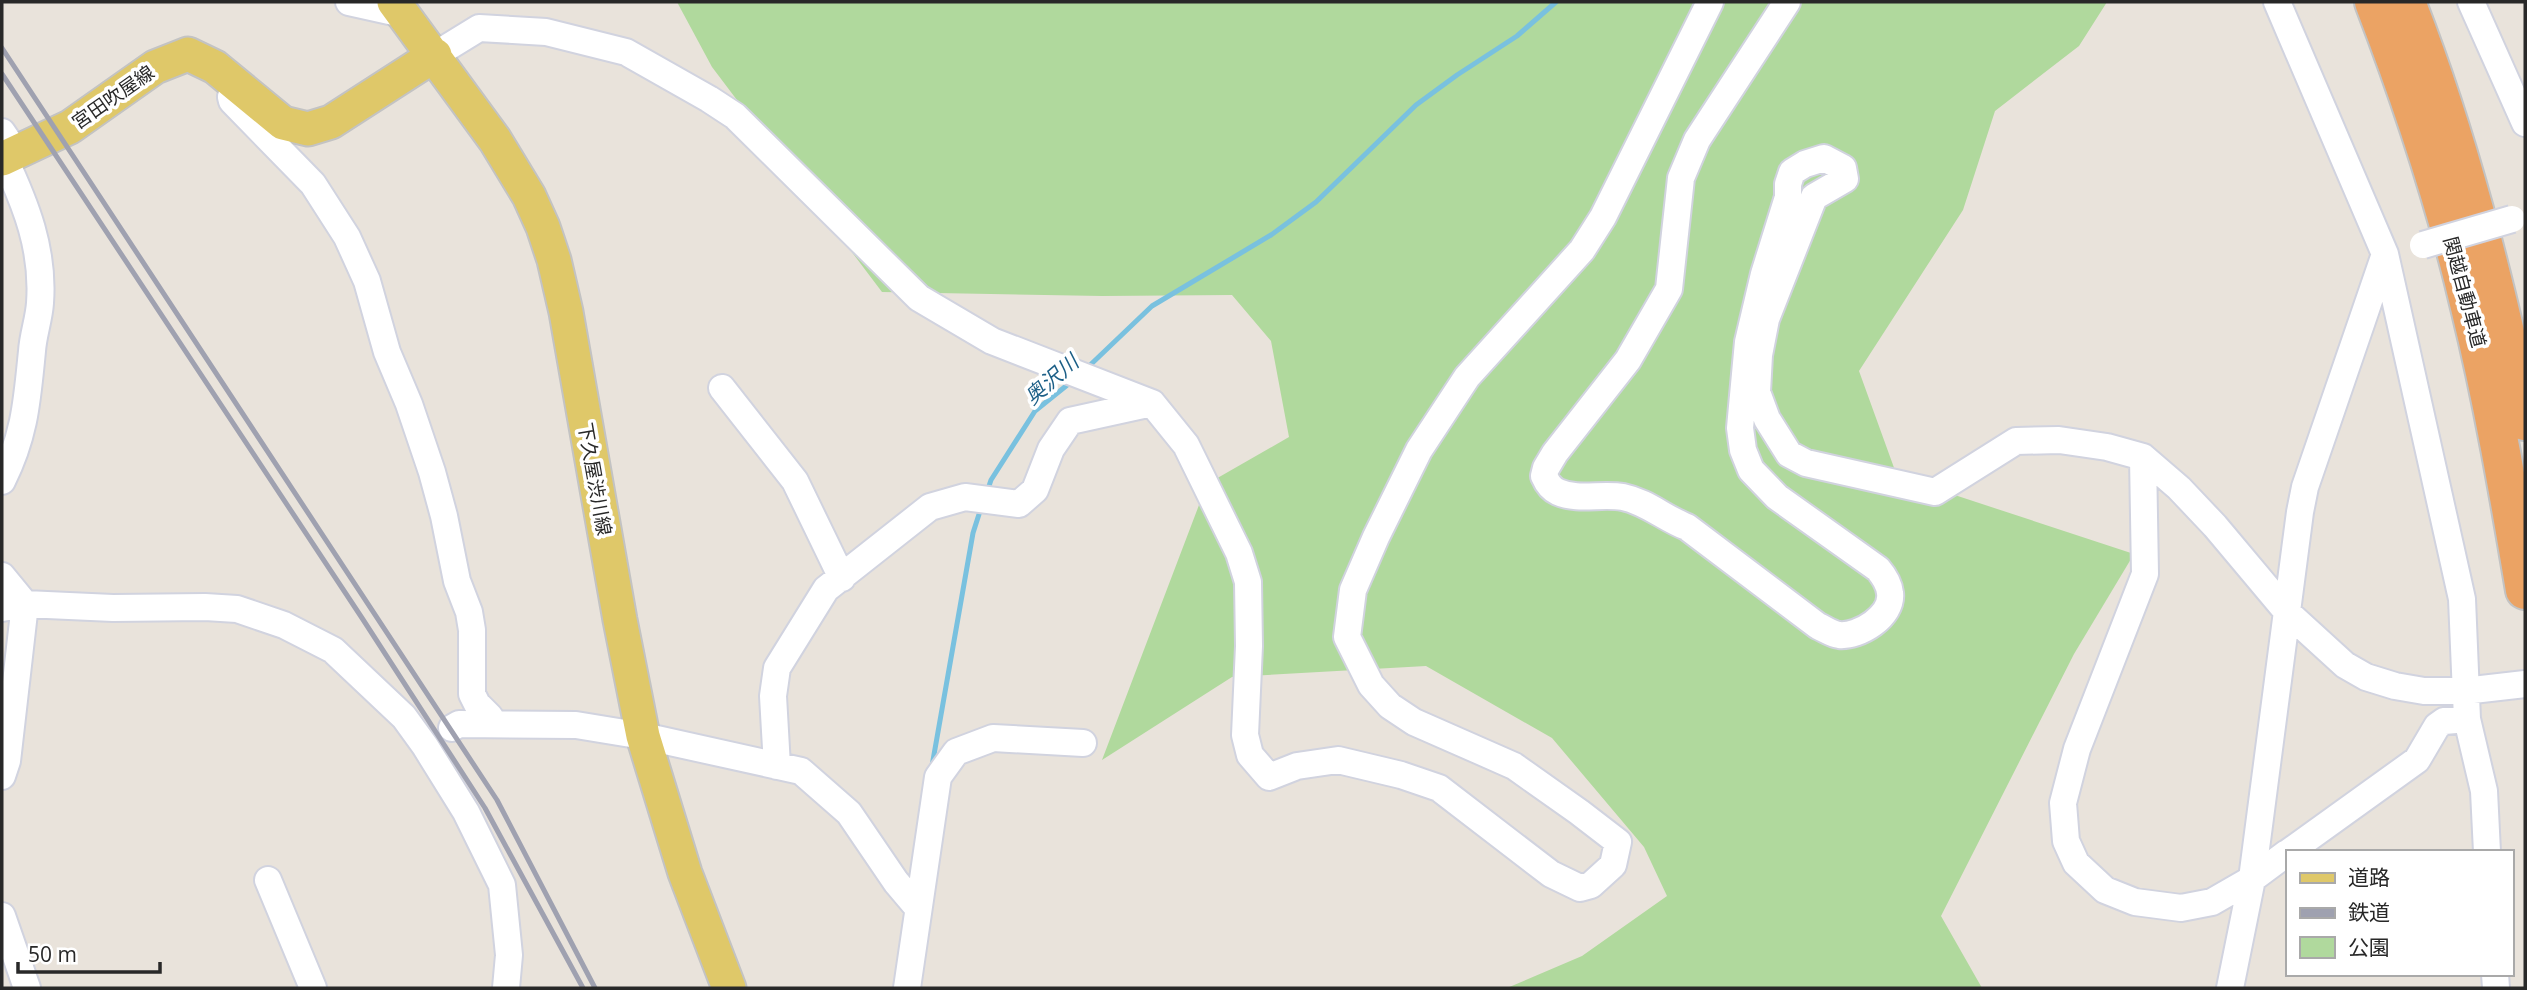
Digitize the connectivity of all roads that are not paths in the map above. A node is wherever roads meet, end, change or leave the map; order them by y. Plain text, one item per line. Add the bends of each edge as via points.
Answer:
1 (349, 2) edge
2 (1710, 2) edge
3 (1787, 2) edge
4 (2277, 2) edge
5 (2374, 2) edge
6 (2406, 2) edge
7 (2471, 2) edge
8 (398, 8) edge
9 (435, 55) junction
10 (240, 88) junction
11 (2525, 123) edge
12 (6, 151) edge
13 (2519, 218) edge
14 (2385, 254) junction
15 (722, 388) dead end
16 (1152, 403) junction
17 (2525, 421) edge
18 (2143, 457) junction
19 (2, 481) edge
20 (2, 576) edge
21 (842, 578) junction
22 (2525, 590) edge
23 (14, 606) edge
24 (2288, 613) junction
25 (2525, 684) edge
26 (2472, 690) junction
27 (2467, 719) junction
28 (491, 724) junction
29 (643, 736) junction
30 (436, 738) junction
31 (1083, 743) dead end
32 (777, 766) junction
33 (2, 776) edge
34 (2291, 850) edge
35 (2487, 850) edge
36 (2286, 854) edge
37 (2252, 879) junction
38 (268, 880) dead end
39 (918, 908) junction
40 (2, 916) edge
41 (27, 988) edge
42 (313, 988) edge
43 (506, 988) edge
44 (729, 988) edge
45 (907, 988) edge
46 (2230, 988) edge

1 - 8 street
2 - 16 street via 1583,250 1467,377 1419,450 1353,590 1347,637 1371,685 1390,706 1414,722 1514,766 1618,842 1613,865 1591,885 1580,888 1551,874 1439,789 1401,775 1338,760 1297,766 1269,777 1250,755 1245,735 1248,582 1239,553 1186,445
3 - 18 street via 1697,140 1681,178 1669,289 1628,360 1546,468 1544,476 1556,492 1621,497 1652,507 1687,527 1836,635 1852,635 1870,626 1886,608 1891,596 1878,569 1777,497 1751,470 1743,450 1740,428 1748,342 1788,184 1792,172 1824,158 1843,169 1845,179 1814,197 1766,319 1759,355 1758,392 1763,410 1788,454 1806,463 1935,492 2016,441 2059,440
4 - 14 street
5 - 22 highway, 関越自動車道 via 2432,172 2470,305 2502,450
6 - 17 highway, 関越自動車道 via 2460,159
7 - 11 street
8 - 9 main road, 下久屋渋川線
9 - 10 main road, 宮田吹屋線 via 331,122 308,129 283,123
9 - 16 street via 480,28 546,32 626,52 735,116 919,298 992,341
9 - 29 main road, 下久屋渋川線 via 529,196 554,260
10 - 12 main road, 宮田吹屋線 via 215,67 188,54 155,67 70,127
10 - 28 street via 232,101 313,184 347,237 367,281 383,343 432,472 457,581 469,612 472,694
12 - 19 street via 26,205 41,280 22,434
13 - 14 street, bridge
14 - 24 street via 2305,487
14 - 26 street via 2462,599
15 - 21 street via 795,481
16 - 21 street via 1070,421 1051,449 1035,490 1020,504 965,497 929,507
18 - 24 street via 2215,526
18 - 37 street via 2145,574 2077,749 2063,803 2066,841 2076,863 2105,890 2135,902 2192,906 2212,902
20 - 23 street
21 - 32 street via 827,589 777,668 773,696
23 - 30 street via 237,609 332,650 404,717
23 - 33 street via 7,761
24 - 26 street via 2345,665 2366,677 2424,691
24 - 37 street
25 - 26 street
26 - 27 street
27 - 34 street via 2437,726 2417,760
27 - 35 street via 2484,791
28 - 29 street via 576,724
28 - 30 street via 459,723
29 - 32 street
29 - 44 main road, 下久屋渋川線 via 685,873
30 - 43 street via 502,886 509,956
31 - 39 street via 993,738 957,752 938,777
32 - 39 street via 801,771 849,813
36 - 37 street
37 - 46 street
38 - 42 street
39 - 45 street
40 - 41 street

